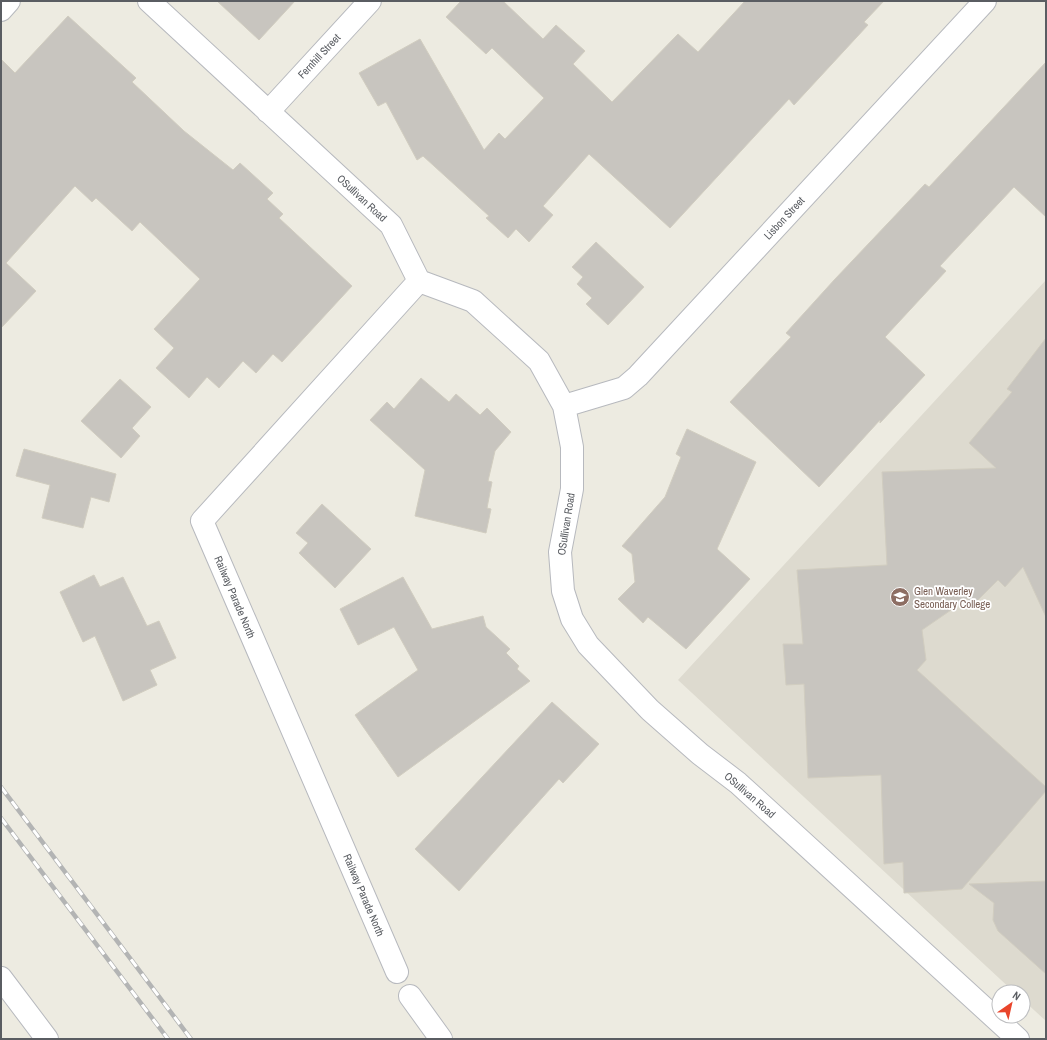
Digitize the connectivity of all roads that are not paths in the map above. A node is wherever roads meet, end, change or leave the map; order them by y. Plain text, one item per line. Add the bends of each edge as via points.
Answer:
1 (9, 1) edge
2 (149, 1) edge
3 (370, 1) edge
4 (985, 1) edge
5 (1, 10) edge
6 (268, 112) junction
7 (419, 280) junction
8 (564, 406) junction
9 (397, 972) dead end
10 (1, 978) edge
11 (410, 996) dead end
12 (47, 1039) edge
13 (441, 1039) edge
14 (1018, 1039) edge

1 - 5 street
2 - 6 street, OSullivan Road
3 - 6 street, Fernhill Street
4 - 8 street, Lisbon Street via 638,376 624,388
6 - 7 street, OSullivan Road via 391,225
7 - 8 street, OSullivan Road via 473,301 539,361
7 - 9 street, Railway Parade North via 202,521
8 - 14 street, OSullivan Road via 572,447 572,489 560,552 563,591 572,619 588,645 650,710 738,783
10 - 12 street
11 - 13 street

